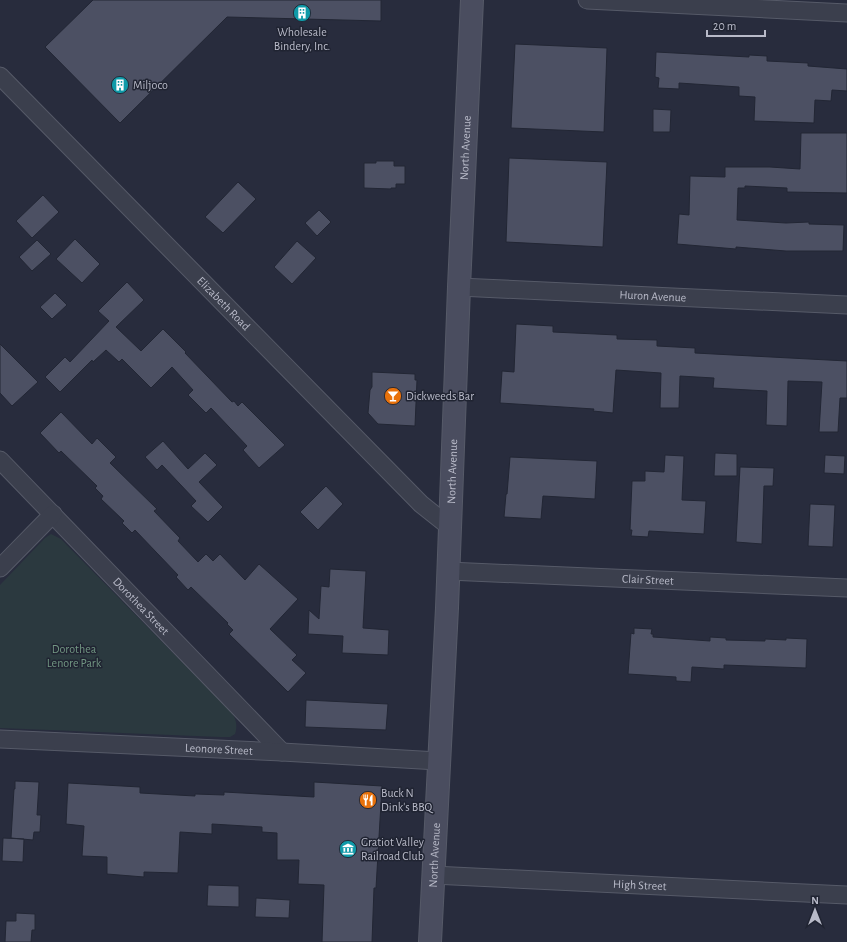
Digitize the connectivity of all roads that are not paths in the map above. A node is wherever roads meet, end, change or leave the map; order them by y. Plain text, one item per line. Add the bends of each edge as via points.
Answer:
1 (472, 0) edge
2 (587, 0) edge
3 (847, 13) edge
4 (0, 76) edge
5 (459, 287) junction
6 (847, 304) edge
7 (0, 460) edge
8 (53, 514) junction
9 (450, 527) junction
10 (0, 568) edge
11 (448, 571) junction
12 (847, 588) edge
13 (0, 739) edge
14 (282, 752) junction
15 (438, 761) junction
16 (433, 875) junction
17 (847, 895) edge
18 (430, 942) edge

1 - 5 main road, North Avenue
2 - 3 street
4 - 9 street, Elizabeth Road via 416,500
5 - 6 street, Huron Avenue
5 - 9 main road, North Avenue
7 - 8 street, Dorothea Street
8 - 10 street
8 - 14 street, Dorothea Street
9 - 11 main road, North Avenue
11 - 12 street, Clair Street
11 - 15 main road, North Avenue
13 - 14 street, Leonore Street
14 - 15 street, Leonore Street
15 - 16 main road, North Avenue
16 - 17 street, High Street
16 - 18 main road, North Avenue

